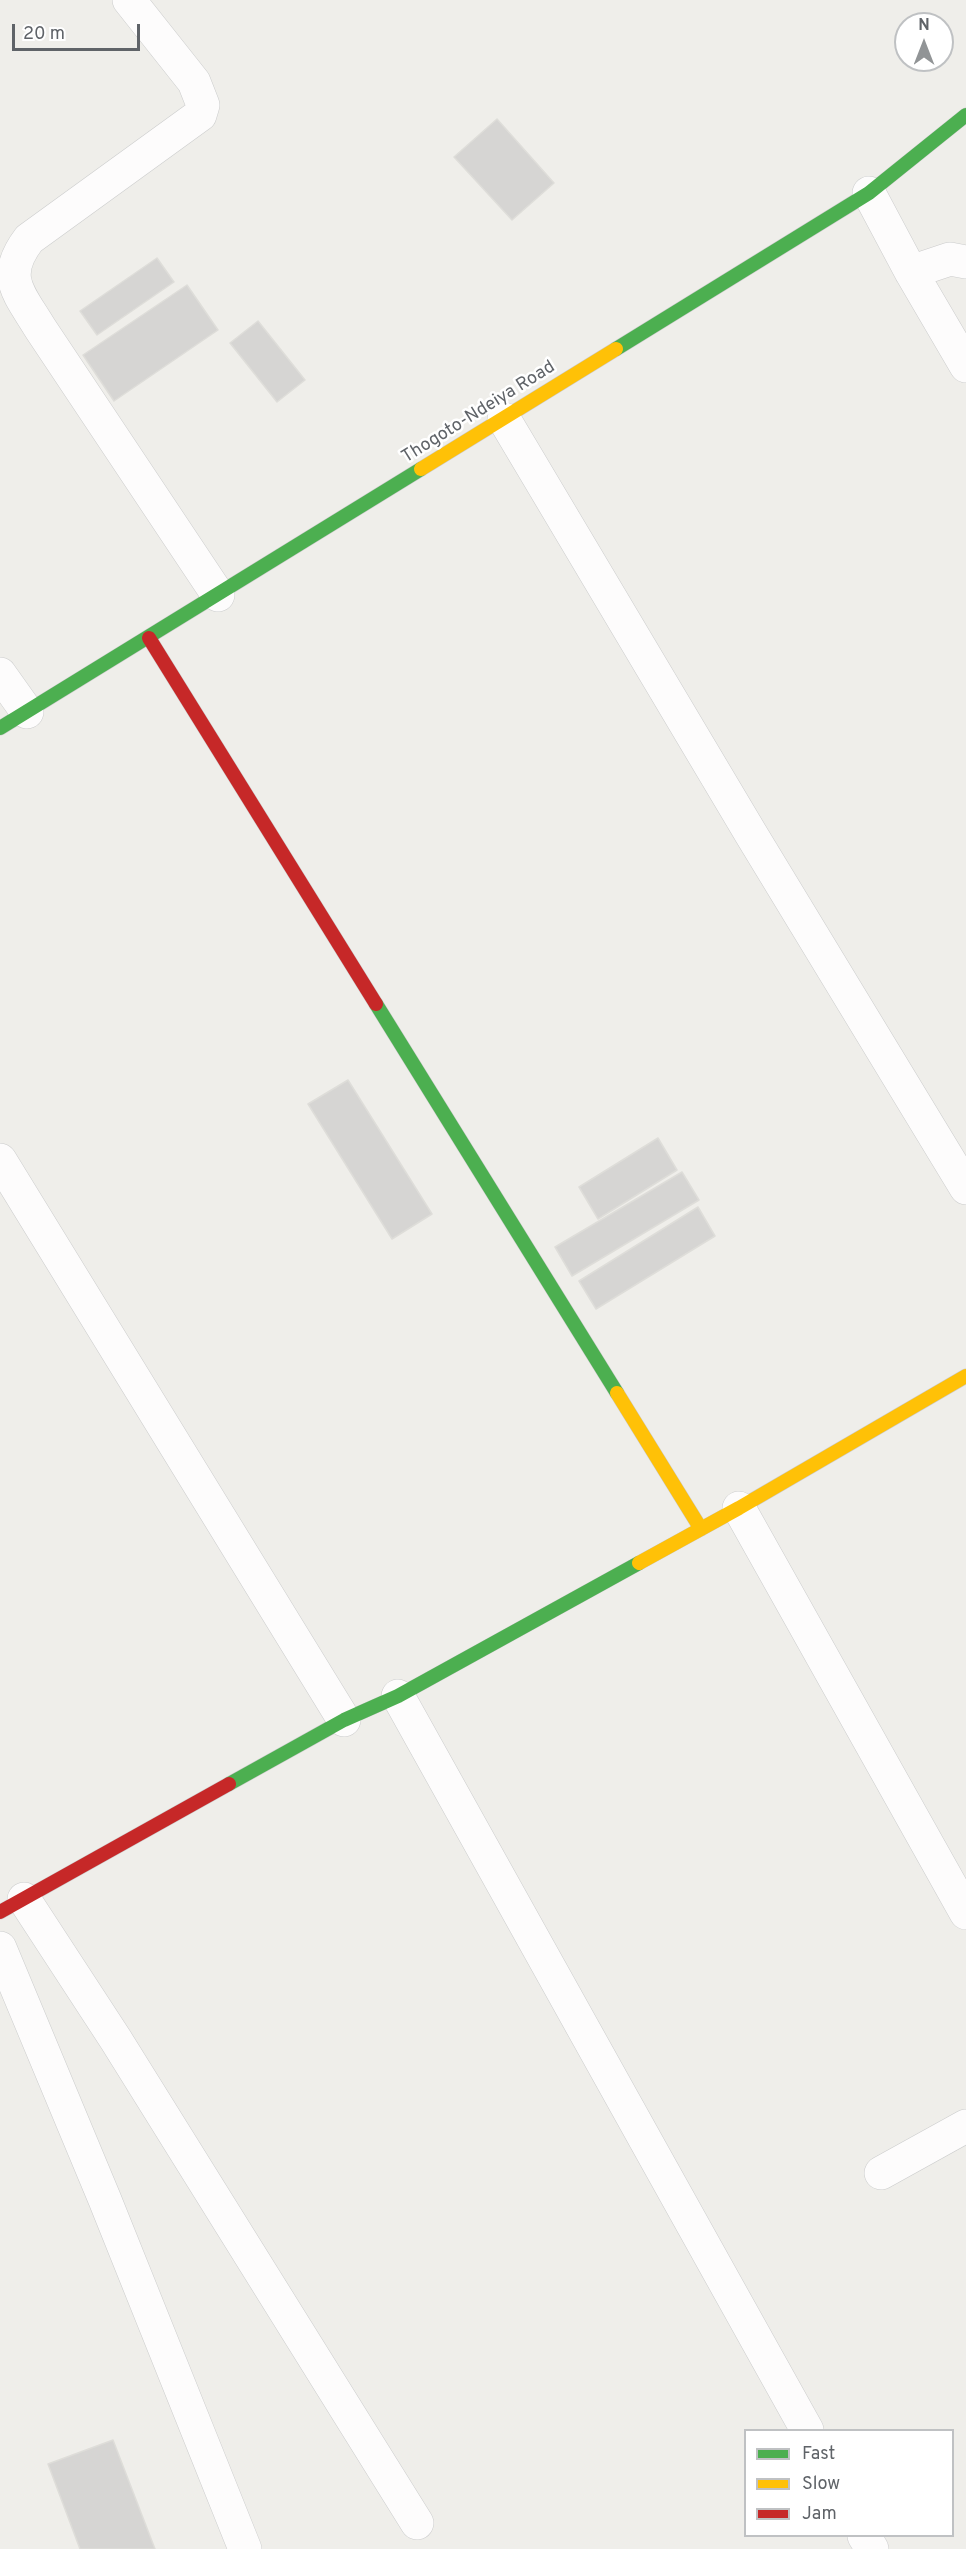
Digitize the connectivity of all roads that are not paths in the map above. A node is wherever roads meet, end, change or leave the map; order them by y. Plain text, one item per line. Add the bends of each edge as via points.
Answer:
1 (129, 0) edge
2 (966, 115) edge
3 (869, 193) junction
4 (966, 262) edge
5 (911, 272) junction
6 (966, 366) edge
7 (504, 419) junction
8 (218, 595) junction
9 (149, 638) junction
10 (0, 674) edge
11 (13, 720) edge
12 (0, 1160) edge
13 (966, 1188) edge
14 (966, 1376) edge
15 (739, 1508) junction
16 (701, 1529) junction
17 (398, 1696) junction
18 (344, 1720) junction
19 (12, 1906) edge
20 (966, 1913) edge
21 (0, 1948) edge
22 (966, 2126) edge
23 (881, 2174) dead end
24 (806, 2429) edge
25 (417, 2523) dead end
26 (245, 2549) edge

1 - 8 street via 194,82 203,105 200,115 29,239 13,270 16,288 40,328
2 - 3 street, Thogoto-Ndeiya Road
3 - 5 street
3 - 7 street, Thogoto-Ndeiya Road
4 - 5 street via 950,259
5 - 6 street
7 - 8 street, Thogoto-Ndeiya Road
7 - 13 street
8 - 9 street, Thogoto-Ndeiya Road
9 - 11 street, Thogoto-Ndeiya Road
9 - 16 street
10 - 11 street
12 - 18 street
14 - 15 street
15 - 16 street
15 - 20 street
16 - 17 street
17 - 18 street
17 - 24 street
18 - 19 street
19 - 25 street via 116,2040
21 - 26 street
22 - 23 street

